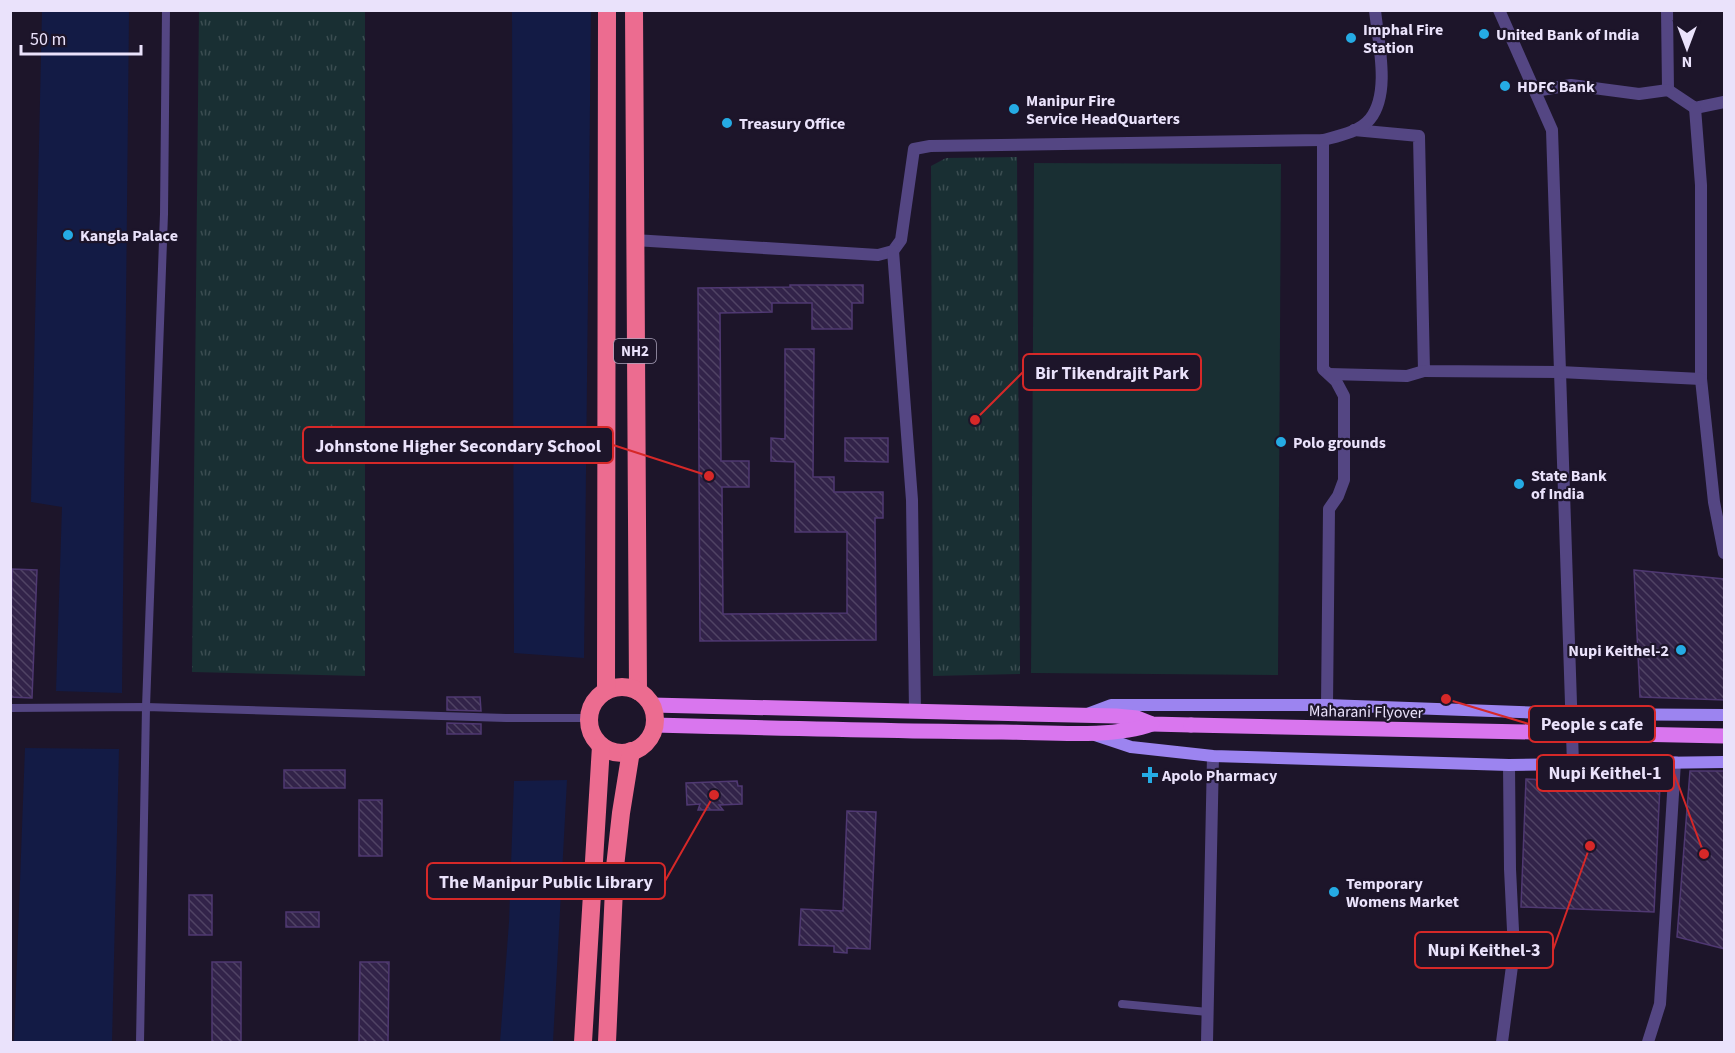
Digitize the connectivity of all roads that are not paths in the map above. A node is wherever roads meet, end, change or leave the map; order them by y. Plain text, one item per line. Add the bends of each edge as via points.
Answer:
1 (166, 10) edge
2 (608, 10) edge
3 (634, 10) edge
4 (1375, 10) edge
5 (1499, 10) edge
6 (1667, 10) edge
7 (1668, 90) junction
8 (1535, 91) junction
9 (1725, 102) edge
10 (1695, 108) junction
11 (1354, 130) junction
12 (1323, 140) junction
13 (634, 240) junction
14 (893, 251) junction
15 (1424, 371) junction
16 (1560, 372) junction
17 (1329, 374) junction
18 (1701, 379) junction
19 (1725, 553) edge
20 (606, 691) junction
21 (638, 691) junction
22 (652, 705) junction
23 (1327, 705) junction
24 (146, 707) junction
25 (10, 708) edge
26 (800, 709) junction
27 (915, 712) junction
28 (1572, 714) junction
29 (1083, 716) junction
30 (1725, 716) edge
31 (588, 718) junction
32 (1142, 724) junction
33 (654, 725) junction
34 (799, 729) junction
35 (1089, 733) junction
36 (1725, 736) edge
37 (601, 746) junction
38 (631, 751) junction
39 (1213, 756) junction
40 (1675, 762) junction
41 (1725, 762) edge
42 (1573, 764) junction
43 (1509, 765) junction
44 (1122, 1004) dead end
45 (1209, 1011) junction
46 (140, 1042) edge
47 (583, 1042) edge
48 (607, 1042) edge
49 (1207, 1042) edge
50 (1502, 1042) edge
51 (1648, 1042) edge

1 - 24 lane via 164,214
2 - 20 highway, NH2
3 - 13 highway, NH2
4 - 11 street via 1381,99 1369,121
5 - 8 street
6 - 7 street
7 - 8 street via 1639,94 1571,85
7 - 10 street
8 - 16 street via 1552,130
9 - 10 street
10 - 18 street via 1701,185
11 - 12 street
11 - 15 street via 1419,136
12 - 14 street via 914,149 901,240
12 - 17 street via 1323,369
13 - 14 street via 878,255
13 - 21 highway, NH2
14 - 27 street via 912,500
15 - 16 street
15 - 17 street via 1407,376
16 - 18 street
16 - 28 street
17 - 23 street via 1344,396 1344,480 1329,509
18 - 19 street via 1714,502
20 - 21 highway via 616,687
20 - 31 highway via 591,707
21 - 22 highway
22 - 26 main road, Maharani Flyover
22 - 33 highway
23 - 28 street
23 - 29 street via 1110,705
24 - 25 lane
24 - 31 lane
24 - 46 lane
26 - 27 main road, Maharani Flyover
26 - 34 main road
27 - 29 main road, Maharani Flyover
28 - 30 street
28 - 42 street
29 - 32 main road, Maharani Flyover
31 - 37 highway
32 - 35 main road, Maharani Flyover
32 - 36 main road, Maharani Flyover, bridge
33 - 34 main road, Maharani Flyover
33 - 38 highway via 647,742
34 - 35 main road, Maharani Flyover
35 - 39 street via 1131,747
37 - 38 highway via 620,753
37 - 47 highway
38 - 48 highway via 615,867
39 - 43 street
39 - 45 street
40 - 41 street
40 - 42 street
40 - 51 street via 1660,1004
42 - 43 street
43 - 50 street via 1514,951
44 - 45 lane
45 - 49 street

